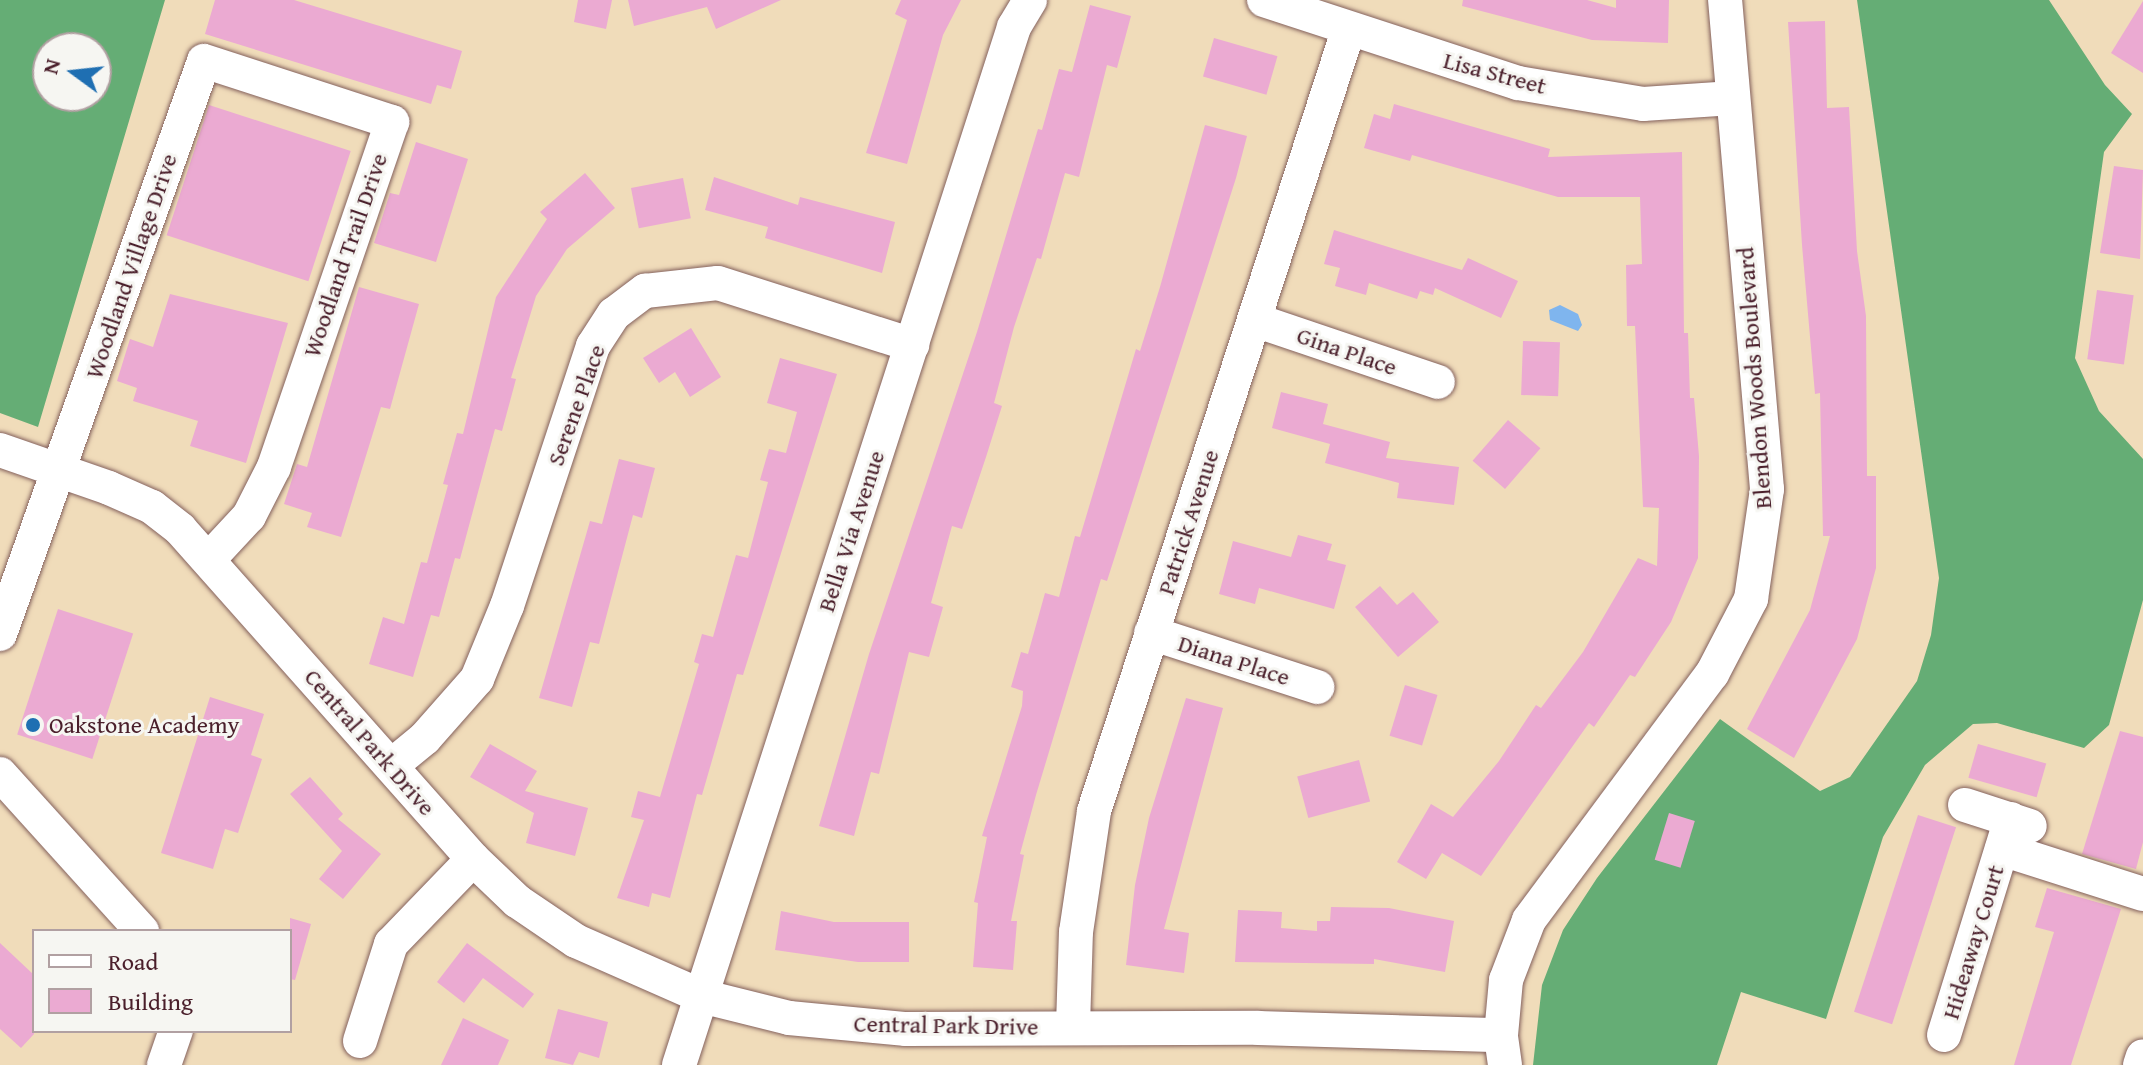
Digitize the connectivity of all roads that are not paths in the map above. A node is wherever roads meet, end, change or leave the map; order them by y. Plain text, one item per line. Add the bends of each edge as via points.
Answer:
1 (1030, 0) edge
2 (1264, 0) edge
3 (1725, 0) edge
4 (1349, 28) junction
5 (204, 61) joint
6 (1733, 98) junction
7 (1255, 320) junction
8 (912, 345) junction
9 (1438, 382) dead end
10 (0, 450) edge
11 (57, 470) junction
12 (209, 559) junction
13 (1151, 633) junction
14 (0, 634) edge
15 (1317, 687) dead end
16 (391, 766) junction
17 (0, 774) edge
18 (1965, 805) dead end
19 (2015, 831) junction
20 (473, 859) junction
21 (2143, 894) edge
22 (140, 929) edge
23 (701, 996) junction
24 (1073, 1026) junction
25 (175, 1033) edge
26 (1944, 1035) dead end
27 (360, 1041) dead end
28 (1503, 1050) edge
29 (2143, 1056) edge
30 (164, 1065) edge
31 (679, 1065) edge
32 (2140, 1065) edge

1 - 8 street, Bella Via Avenue via 1014,27
2 - 4 street, Lisa Street
3 - 6 street, Blendon Woods Boulevard
4 - 6 street, Lisa Street via 1518,83 1643,104
4 - 7 street, Patrick Avenue
5 - 11 street, Woodland Village Drive
5 - 12 street, Woodland Trail Drive via 392,122 274,467 249,516
6 - 28 street, Blendon Woods Boulevard via 1767,489 1751,599 1712,674 1529,920 1506,980
7 - 9 street, Gina Place
7 - 13 street, Patrick Avenue
8 - 16 street, Serene Place via 718,283 645,291 614,314 593,346 507,606 477,679 425,738
8 - 23 street, Bella Via Avenue
10 - 11 street, Central Park Drive
11 - 12 street, Central Park Drive via 152,507
11 - 14 street, Woodland Village Drive
12 - 16 street, Central Park Drive
13 - 15 street, Diana Place
13 - 24 street, Patrick Avenue via 1094,811 1076,932
16 - 20 street, Central Park Drive
17 - 22 street
18 - 19 street, Hideaway Court
19 - 21 street, Hideaway Court
19 - 26 street, Hideaway Court
20 - 23 street, Central Park Drive via 517,901 576,941
20 - 27 street via 391,944
23 - 24 street, Central Park Drive via 789,1018 906,1029
23 - 31 street, Bella Via Avenue
24 - 28 street, Central Park Drive
25 - 30 street
29 - 32 street

